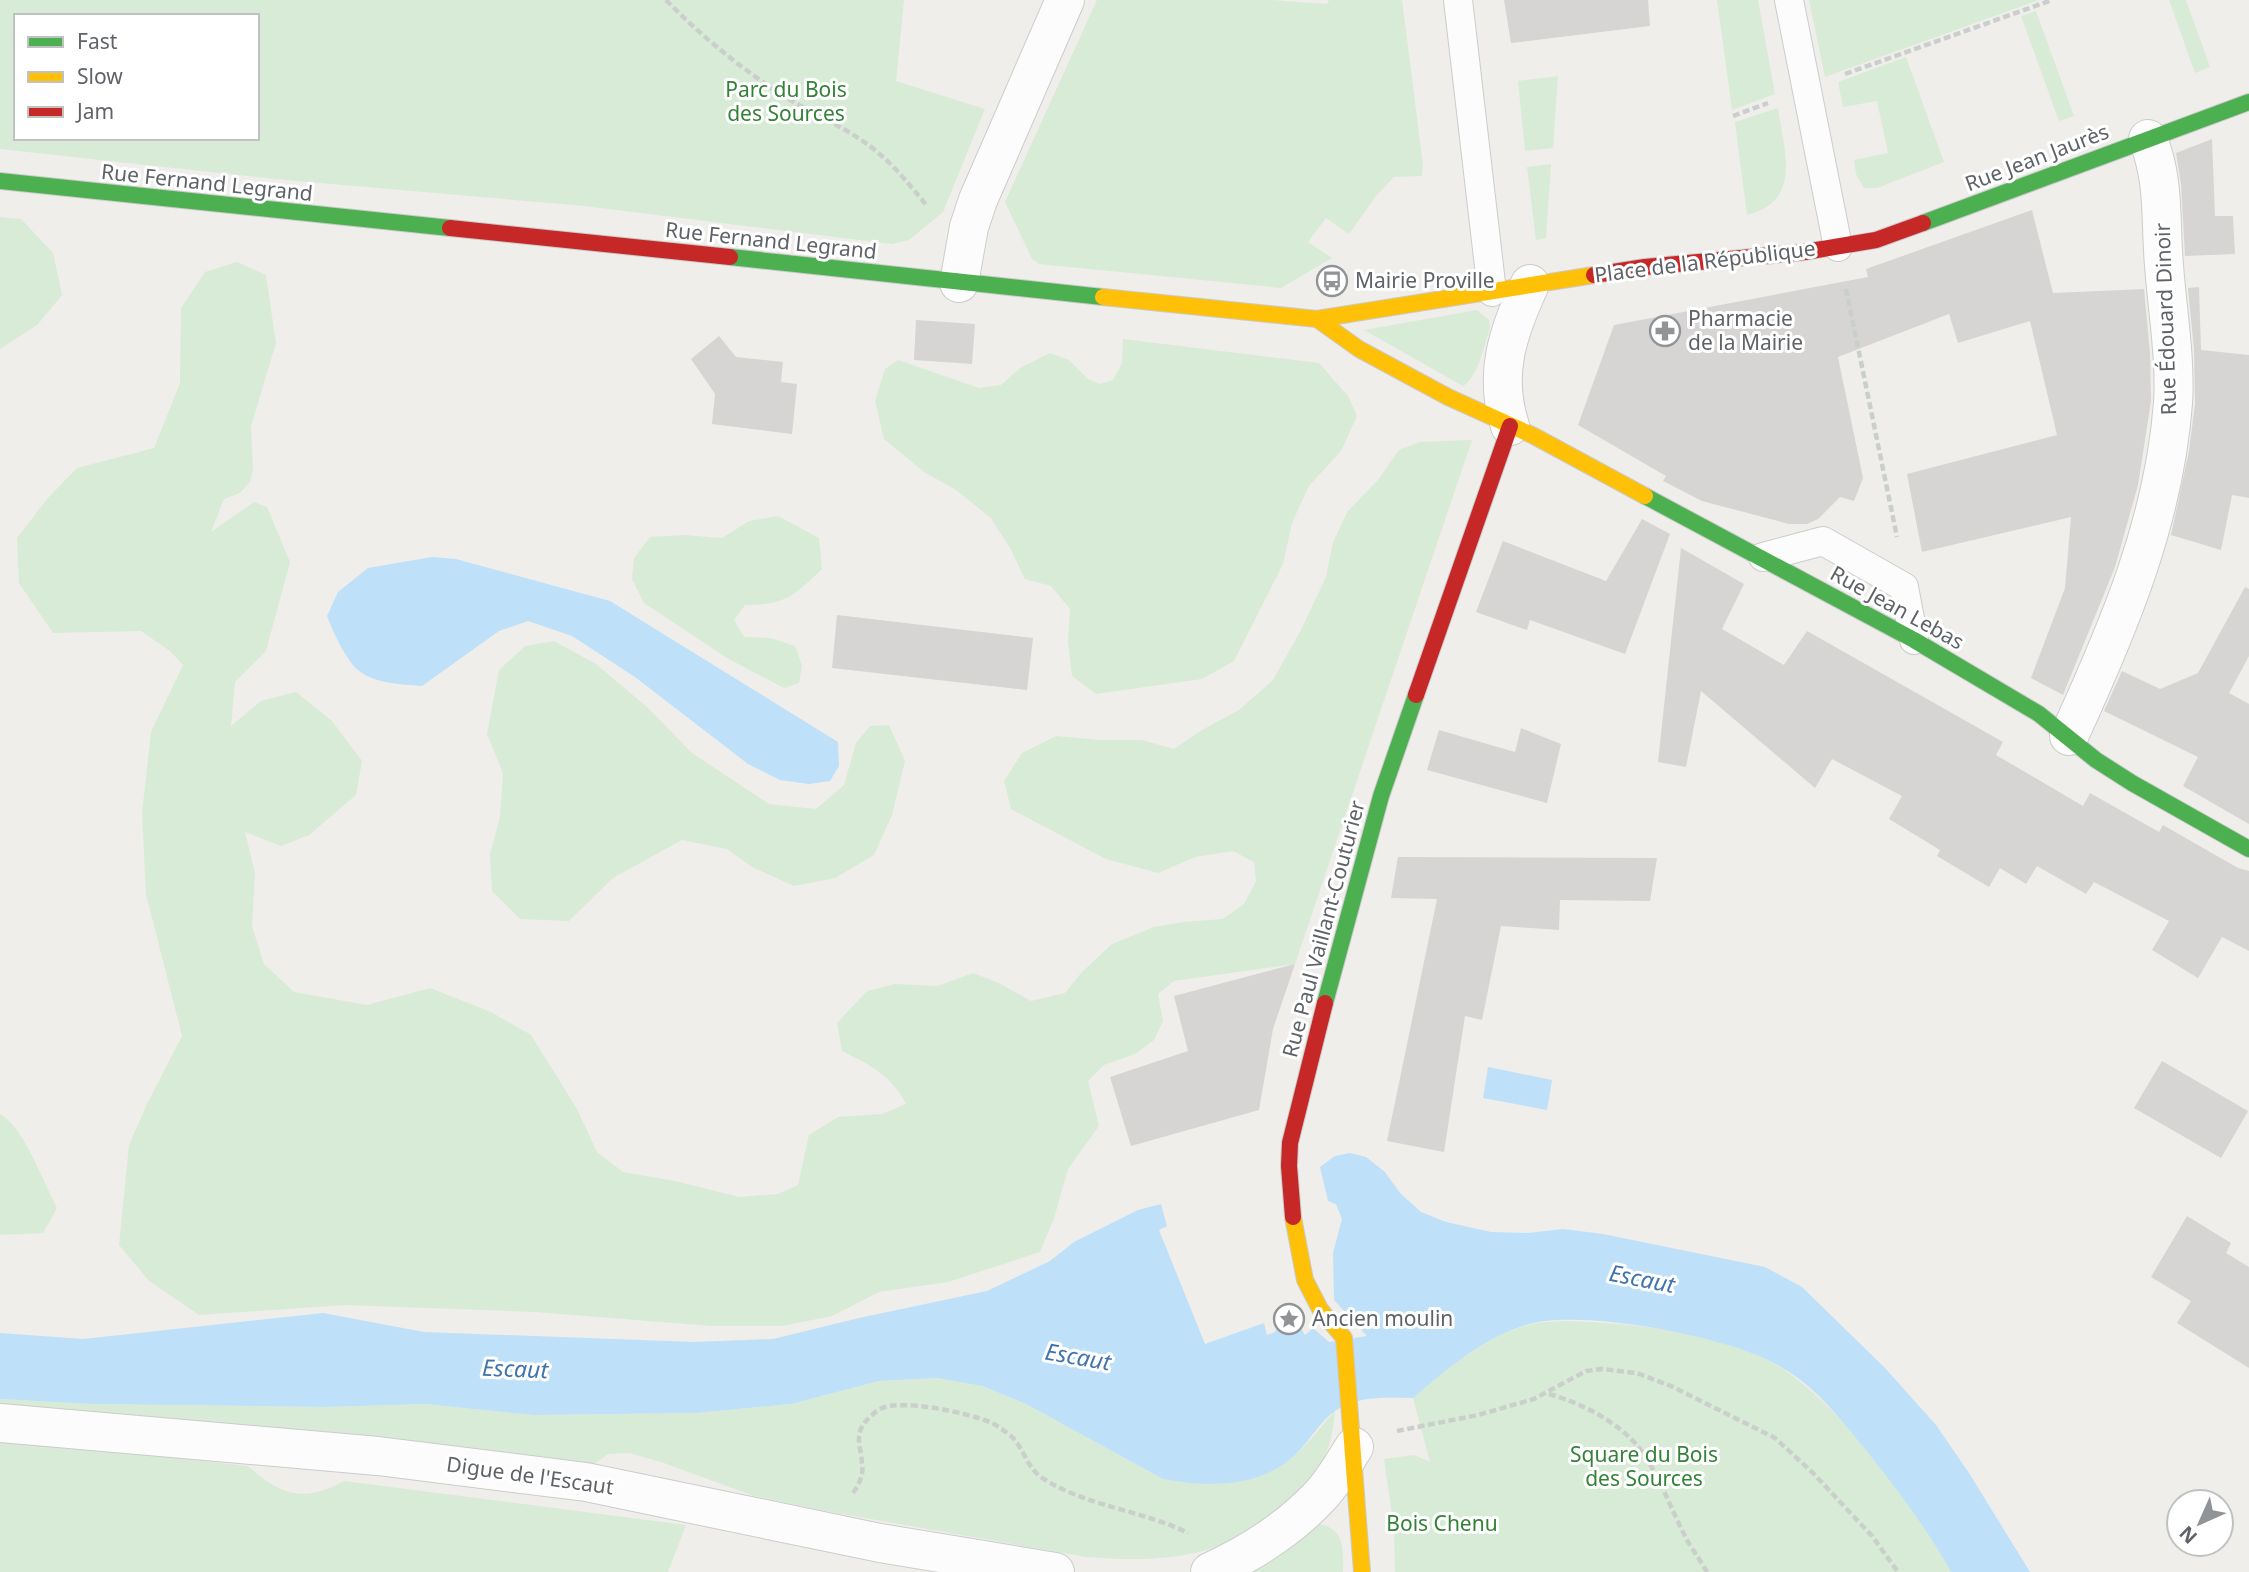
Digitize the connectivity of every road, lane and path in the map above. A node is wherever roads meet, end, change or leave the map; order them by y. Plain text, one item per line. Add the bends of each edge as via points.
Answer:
1 (666, 0) edge
2 (1065, 0) edge
3 (1458, 0) edge
4 (1789, 0) edge
5 (2052, 0) edge
6 (1806, 88) junction
7 (2249, 102) edge
8 (1733, 116) dead end
9 (2148, 139) junction
10 (0, 181) edge
11 (969, 227) junction
12 (1838, 247) junction
13 (959, 283) junction
14 (1530, 284) junction
15 (1492, 292) junction
16 (1317, 319) junction
17 (1510, 426) junction
18 (1898, 542) dead end
19 (1763, 557) junction
20 (1914, 640) junction
21 (2070, 736) junction
22 (2249, 849) edge
23 (1548, 1394) junction
24 (0, 1423) edge
25 (1352, 1429) junction
26 (814, 1530) junction
27 (1196, 1537) dead end
28 (1055, 1572) edge
29 (1210, 1572) edge
30 (1362, 1572) edge
31 (1707, 1572) edge
32 (1898, 1572) edge

1 - 11 path via 744,69 874,149 936,217
2 - 11 street
3 - 15 lane
4 - 6 lane, Place de la République
5 - 6 path
6 - 8 path
6 - 12 lane, Place de la République
7 - 9 street, Rue Jean Jaurès
9 - 12 street, Rue Jean Jaurès via 1895,234
9 - 21 street, Rue Édouard Dinoir via 2161,180 2171,415 2160,497 2146,550
10 - 13 street, Rue Fernand Legrand
11 - 13 street
12 - 14 street, Place de la République
12 - 18 path
13 - 16 street, Rue Fernand Legrand
14 - 15 street, Place de la République
14 - 17 street via 1505,354 1501,386
15 - 16 street, Place de la République
16 - 17 street, Rue Fernand Legrand via 1359,349
17 - 19 street, Rue Jean Lebas
17 - 25 street, Rue Paul Vaillant-Couturier via 1381,796 1292,1134 1289,1166 1295,1233 1305,1280 1320,1309 1344,1338
19 - 20 street, Rue Jean Lebas
19 - 20 lane via 1823,541 1904,587
20 - 21 street, Rue Jean Lebas
21 - 22 street, Rue Jean Lebas via 2132,783
23 - 25 path via 1381,1436
23 - 31 path via 1614,1425 1639,1449
23 - 32 path via 1586,1371 1619,1370 1671,1386 1755,1427 1775,1438 1813,1473 1872,1536
24 - 26 street, Digue de l'Escaut via 378,1456 586,1482
25 - 29 street via 1320,1497 1267,1540
25 - 30 street, Rue Paul Vaillant-Couturier
26 - 27 path via 854,1493 862,1478 857,1441 865,1421 881,1408 911,1405 993,1423 1016,1442 1042,1478 1102,1506 1151,1517
26 - 28 street, Digue de l'Escaut

